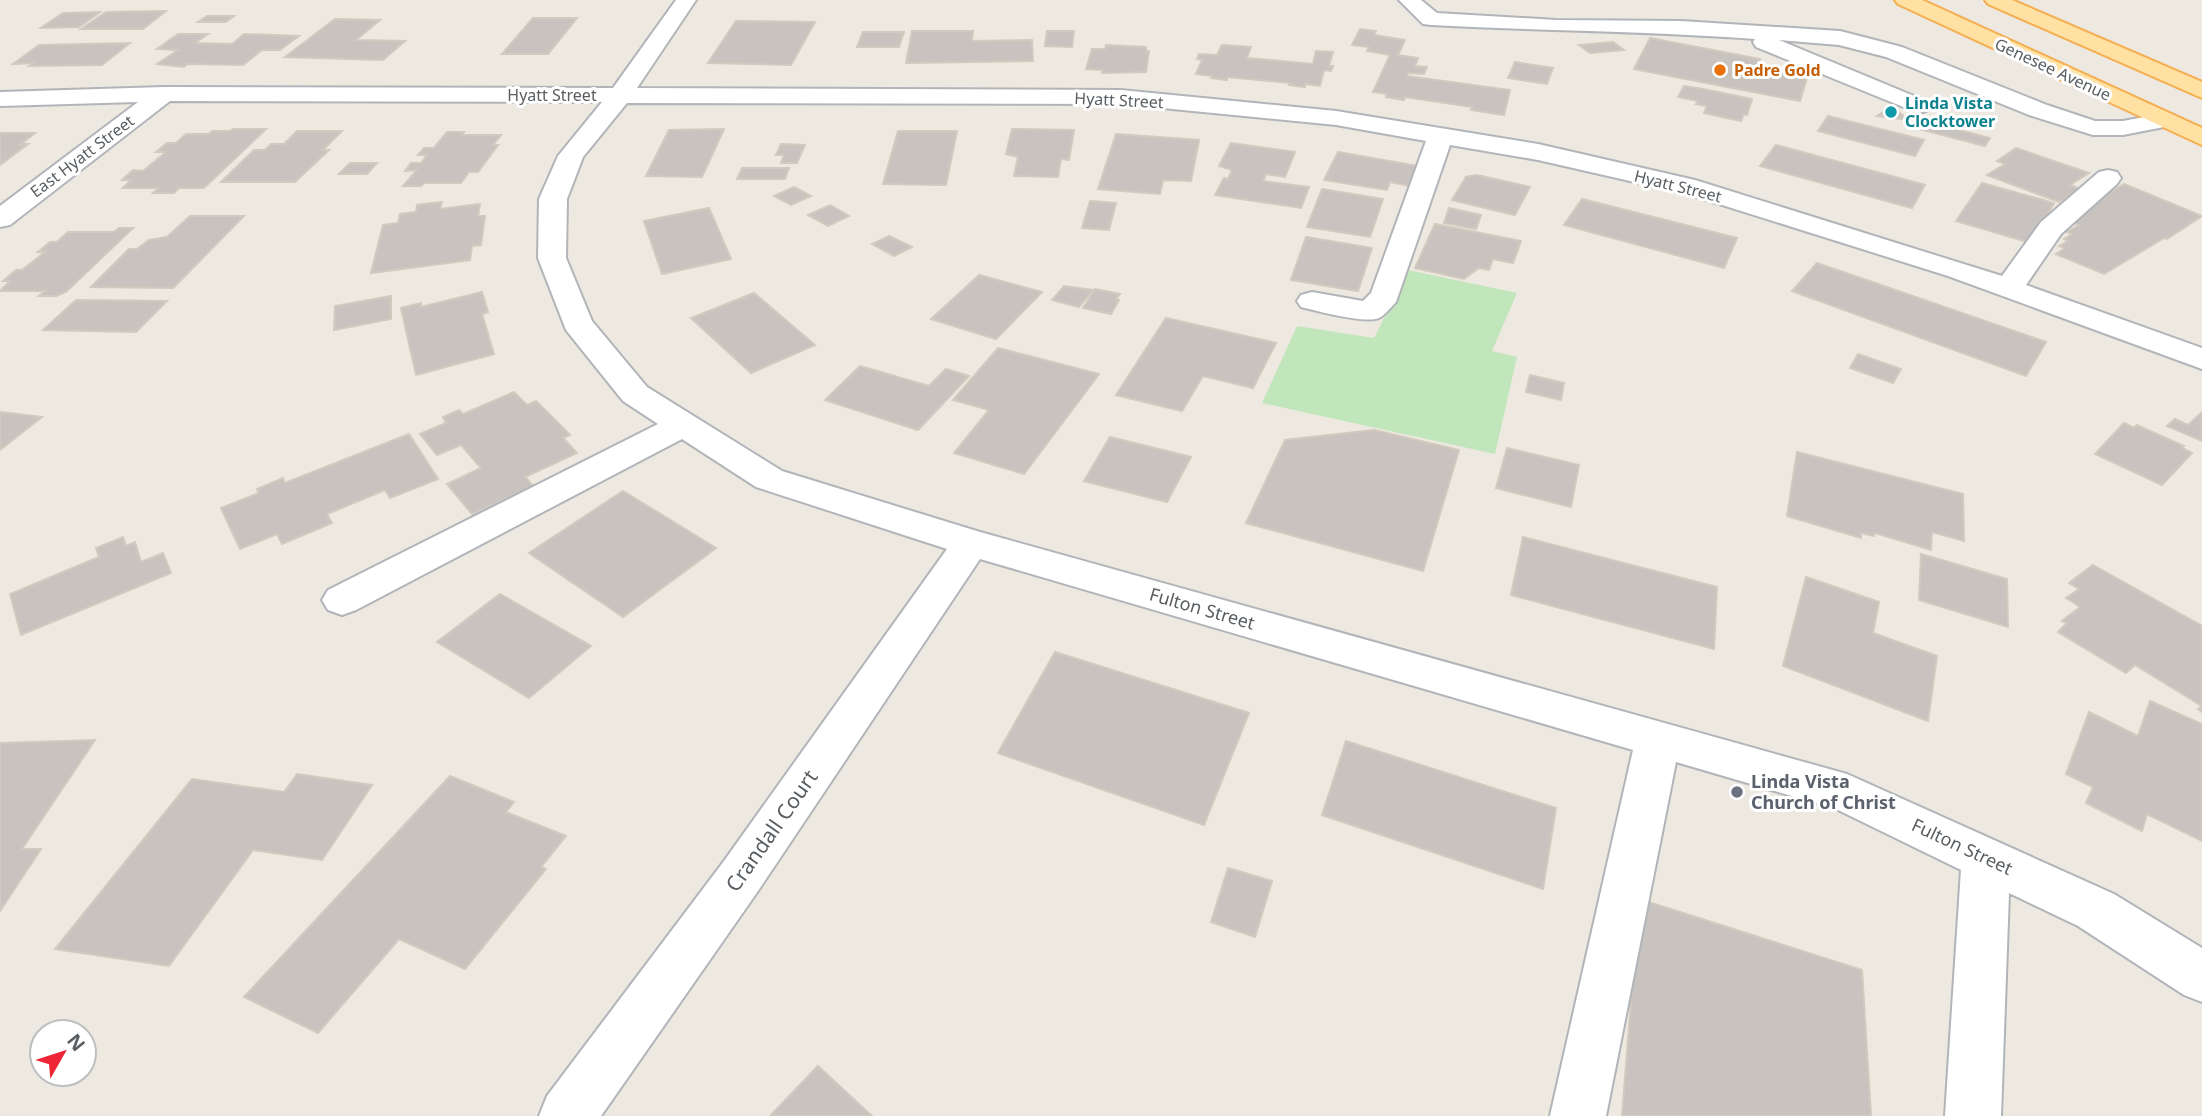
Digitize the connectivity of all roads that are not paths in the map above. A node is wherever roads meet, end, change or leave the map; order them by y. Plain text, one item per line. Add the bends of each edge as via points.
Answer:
1 (686, 0) edge
2 (1409, 0) edge
3 (1905, 0) edge
4 (1995, 0) edge
5 (1737, 31) junction
6 (2202, 91) edge
7 (164, 94) junction
8 (620, 96) junction
9 (0, 99) edge
10 (1918, 106) dead end
11 (2165, 120) junction
12 (1441, 135) junction
13 (2202, 137) edge
14 (2108, 178) dead end
15 (0, 219) edge
16 (2009, 288) junction
17 (1312, 301) dead end
18 (2202, 359) edge
19 (683, 425) junction
20 (971, 543) junction
21 (342, 600) dead end
22 (1658, 739) junction
23 (1986, 859) junction
24 (2202, 977) edge
25 (567, 1116) edge
26 (1578, 1116) edge
27 (1973, 1116) edge

1 - 8 street, Fulton Street
2 - 5 street via 1431,19
3 - 11 main road, Genesee Avenue
4 - 6 main road
5 - 10 street
5 - 11 street via 1840,37 1894,52 2093,128
7 - 8 street, Hyatt Street
7 - 9 street, Hyatt Street
7 - 15 street, East Hyatt Street
8 - 12 street, Hyatt Street via 1121,97 1336,118
8 - 19 street, Fulton Street via 571,156 553,199 552,258 577,323 635,394
11 - 13 main road, Genesee Avenue
12 - 16 street, Hyatt Street via 1695,188
12 - 17 street via 1385,296 1370,311
14 - 16 street via 2051,228
16 - 18 street, Hyatt Street
19 - 20 street, Fulton Street via 769,479
19 - 21 street
20 - 22 street, Fulton Street
20 - 25 street, Crandall Court via 749,865
22 - 23 street, Fulton Street via 1847,793
22 - 26 street
23 - 24 street, Fulton Street via 2096,910
23 - 27 street

